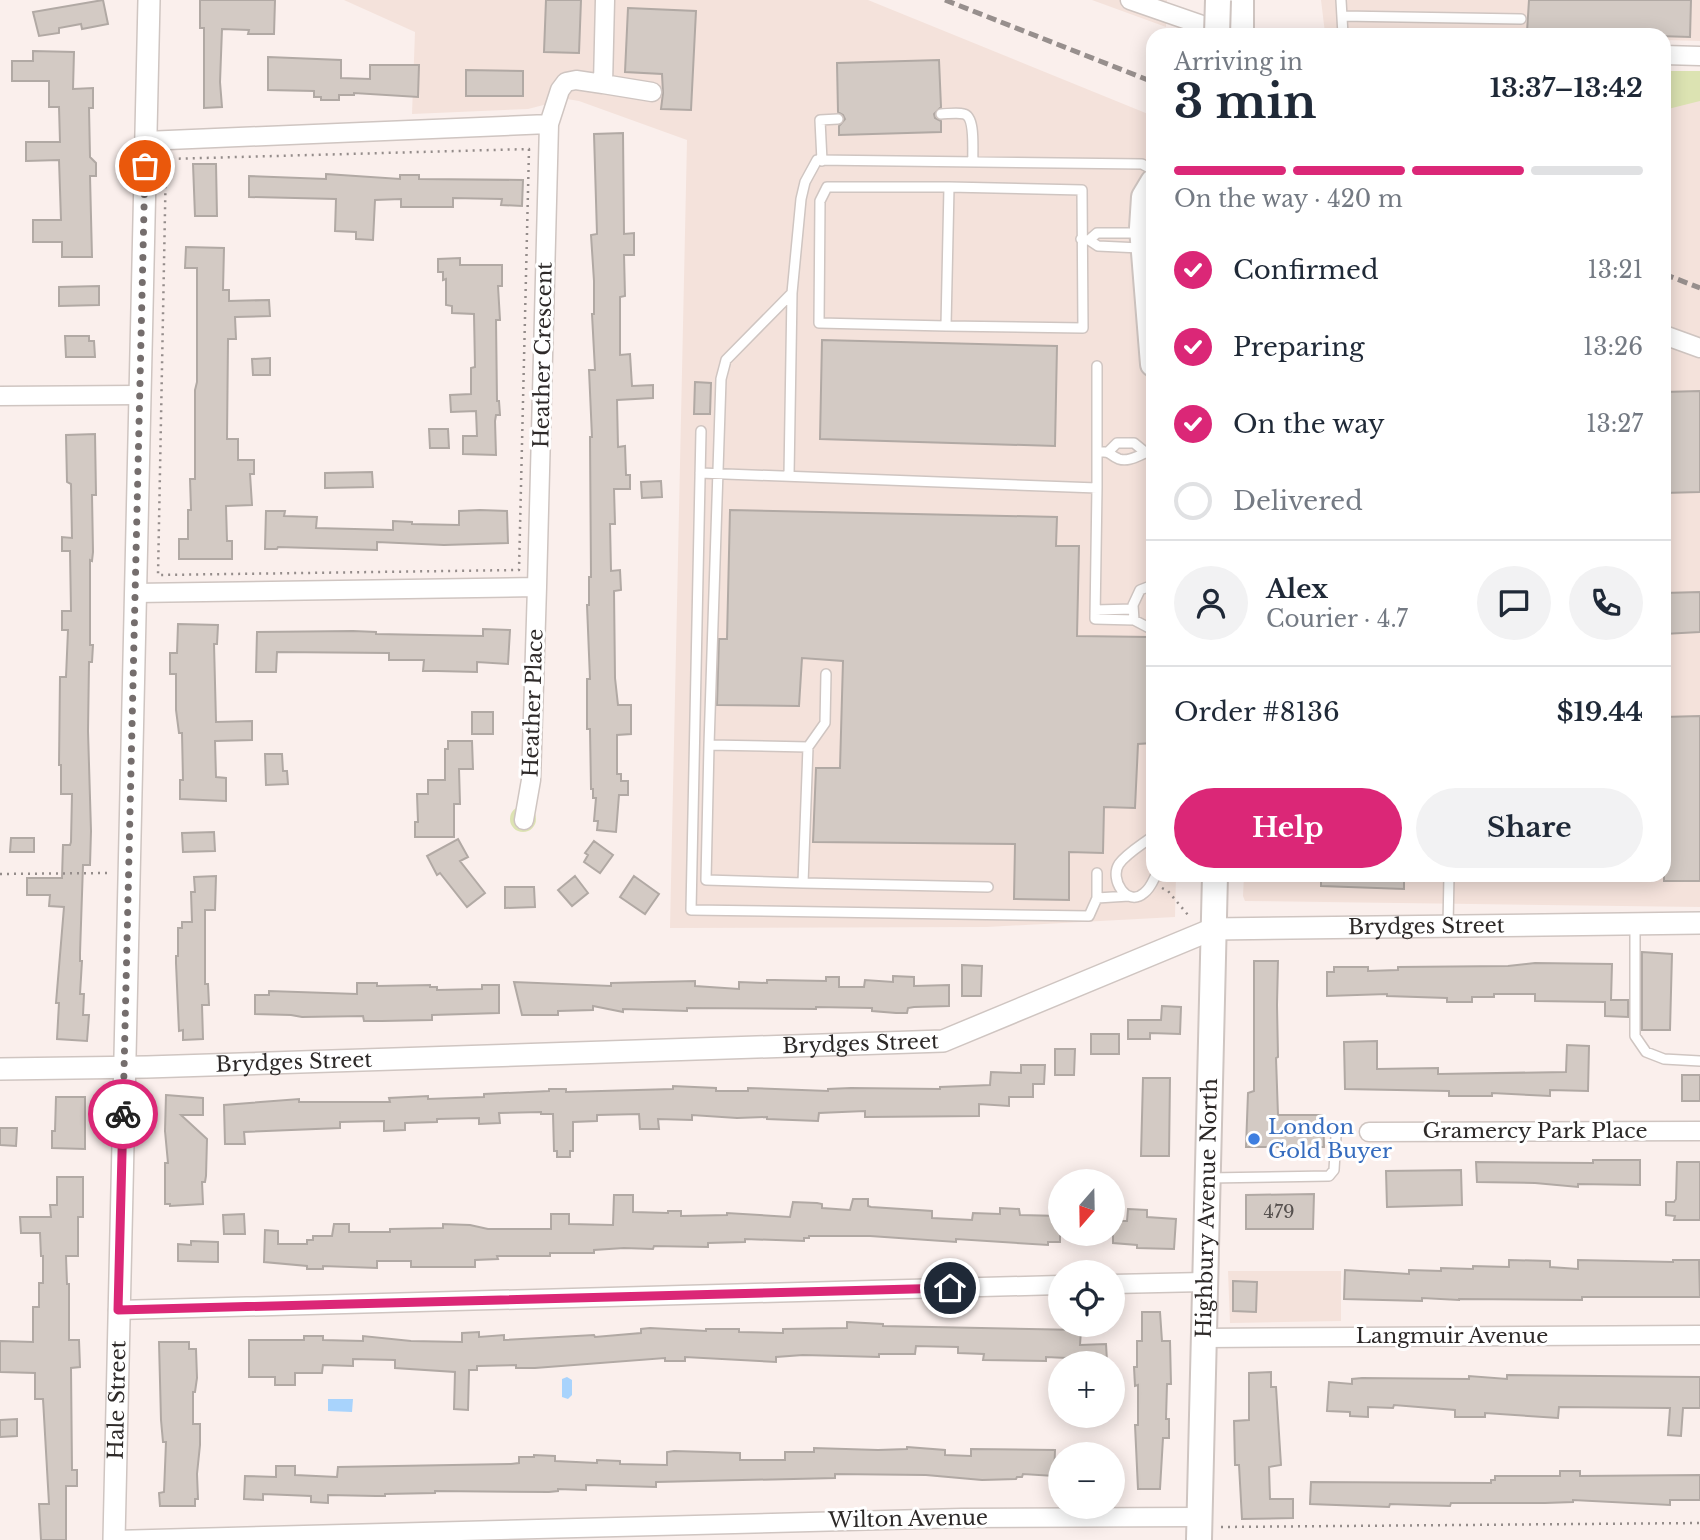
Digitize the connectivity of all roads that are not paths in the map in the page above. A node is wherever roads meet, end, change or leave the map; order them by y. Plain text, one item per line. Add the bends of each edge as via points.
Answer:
1 (149, 0) edge
2 (605, 0) edge
3 (1130, 0) edge
4 (1218, 0) edge
5 (1241, 0) edge
6 (1341, 0) edge
7 (1342, 16) junction
8 (1521, 19) dead end
9 (1211, 28) edge
10 (1217, 28) edge
11 (1241, 28) edge
12 (1343, 28) edge
13 (1671, 55) edge
14 (1700, 56) edge
15 (603, 84) junction
16 (652, 92) dead end
17 (941, 114) dead end
18 (838, 119) dead end
19 (549, 124) junction
20 (145, 141) junction
21 (822, 160) junction
22 (972, 162) junction
23 (1146, 166) edge
24 (949, 187) junction
25 (1146, 194) edge
26 (1085, 239) junction
27 (1143, 240) junction
28 (1146, 277) edge
29 (792, 293) junction
30 (946, 326) junction
31 (1671, 338) edge
32 (1700, 348) edge
33 (1097, 366) dead end
34 (139, 395) junction
35 (0, 396) edge
36 (701, 431) dead end
37 (1146, 450) edge
38 (1097, 452) junction
39 (1109, 452) junction
40 (1146, 453) edge
41 (700, 473) junction
42 (718, 474) junction
43 (789, 475) junction
44 (1097, 488) junction
45 (537, 587) junction
46 (1146, 588) edge
47 (135, 593) junction
48 (1133, 609) junction
49 (1096, 614) junction
50 (1134, 621) junction
51 (1146, 627) edge
52 (826, 674) dead end
53 (709, 745) junction
54 (808, 747) junction
55 (524, 820) dead end
56 (1146, 842) edge
57 (1097, 873) dead end
58 (1152, 882) edge
59 (1215, 882) edge
60 (1449, 882) edge
61 (803, 883) junction
62 (988, 887) dead end
63 (1129, 896) junction
64 (1097, 898) junction
65 (1700, 923) edge
66 (1635, 924) junction
67 (1448, 926) junction
68 (1213, 929) junction
69 (1700, 1061) edge
70 (124, 1068) junction
71 (0, 1069) edge
72 (1700, 1131) edge
73 (1369, 1132) dead end
74 (1336, 1136) dead end
75 (1206, 1178) junction
76 (1204, 1282) junction
77 (1125, 1284) edge
78 (1048, 1285) edge
79 (118, 1310) junction
80 (1700, 1335) edge
81 (1203, 1338) junction
82 (1206, 1528) edge
83 (114, 1540) edge

1 - 20 street, Hale Street
2 - 15 street
3 - 9 street
4 - 10 main road, bridge
5 - 11 main road
6 - 7 lane
7 - 8 lane
7 - 12 lane
13 - 14 street
15 - 16 street
15 - 19 street, Heather Crescent via 566,82
17 - 22 lane via 969,117
18 - 21 lane via 820,120
19 - 20 street
19 - 45 street, Heather Crescent
20 - 34 street, Hale Street
21 - 22 lane
21 - 29 lane via 817,160 805,182
22 - 23 lane
24 - 26 lane via 1082,190
24 - 30 lane
24 - 30 lane via 827,187 820,201 819,323
25 - 27 main road
26 - 27 lane via 1097,233
26 - 27 lane via 1098,246
26 - 30 lane via 1083,328
27 - 28 main road
29 - 42 lane via 726,360 721,379
29 - 43 lane
31 - 32 street
33 - 38 lane
34 - 35 street
34 - 47 street, Hale Street
36 - 41 lane
37 - 39 lane via 1134,443 1117,443
38 - 39 lane
38 - 44 lane
39 - 40 lane via 1119,459
41 - 42 lane
41 - 64 lane via 691,909 1089,916
42 - 43 lane
42 - 53 lane
43 - 44 lane
44 - 49 lane
45 - 47 street
45 - 55 street, Heather Place via 531,780
46 - 48 lane via 1140,590
47 - 70 street, Hale Street
48 - 49 lane
48 - 50 lane
49 - 50 lane
50 - 51 lane
52 - 54 lane via 825,723
53 - 54 lane
53 - 61 lane via 706,880
54 - 61 lane
56 - 63 lane via 1117,868 1118,888
57 - 64 lane
58 - 63 lane via 1138,897
59 - 68 main road, Highbury Avenue North
60 - 67 lane
61 - 62 lane
63 - 64 lane
65 - 66 street, Brydges Street
66 - 67 street, Brydges Street
66 - 69 lane via 1635,1036 1646,1052 1664,1059
67 - 68 street, Brydges Street
68 - 70 street, Brydges Street via 943,1041
68 - 75 main road, Highbury Avenue North
70 - 71 street, Brydges Street
70 - 79 street, Hale Street
72 - 73 street, Gramercy Park Place
74 - 75 lane via 1334,1170 1329,1176
75 - 76 main road, Highbury Avenue North
76 - 77 street
76 - 81 main road, Highbury Avenue North
78 - 79 street
79 - 83 street, Hale Street
80 - 81 street, Langmuir Avenue
81 - 82 main road, Highbury Avenue North
82 - 83 street, Wilton Avenue via 962,1518

